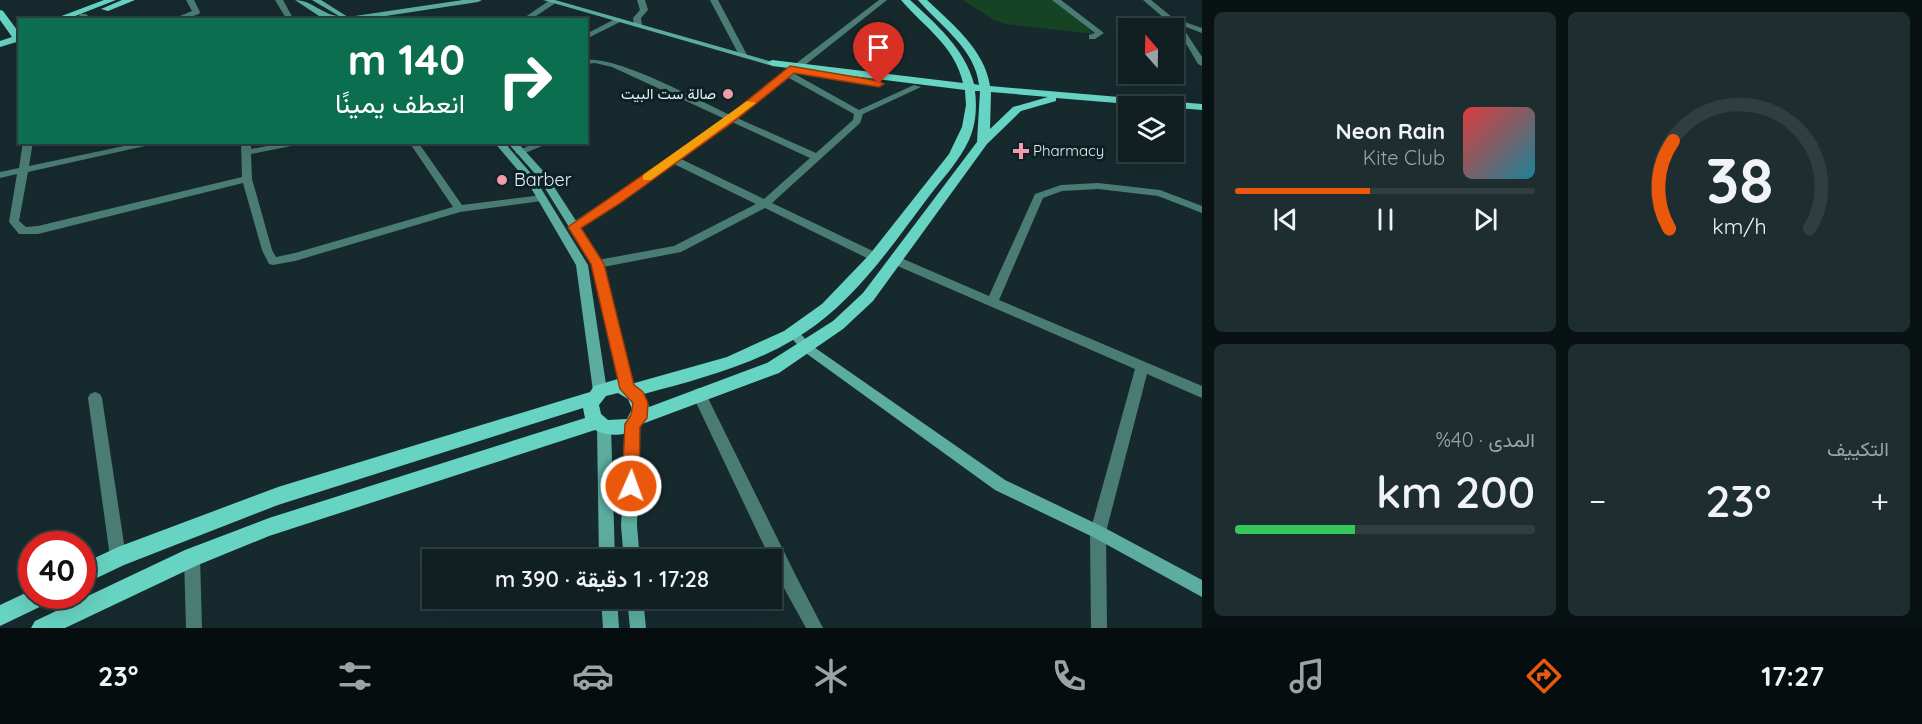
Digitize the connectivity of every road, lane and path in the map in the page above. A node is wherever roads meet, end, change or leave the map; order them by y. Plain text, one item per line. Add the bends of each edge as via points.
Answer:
1 (112, 0) edge
2 (131, 0) edge
3 (190, 0) edge
4 (279, 0) edge
5 (299, 0) edge
6 (316, 0) edge
7 (478, 0) edge
8 (641, 0) edge
9 (714, 0) edge
10 (883, 0) edge
11 (905, 0) edge
12 (922, 0) edge
13 (1056, 0) edge
14 (1147, 0) edge
15 (550, 1) edge
16 (0, 13) edge
17 (1166, 16) junction
18 (61, 18) edge
19 (82, 18) edge
20 (179, 18) edge
21 (290, 18) edge
22 (325, 18) edge
23 (346, 18) edge
24 (355, 18) edge
25 (527, 18) edge
26 (620, 20) junction
27 (638, 25) junction
28 (1202, 31) edge
29 (18, 36) edge
30 (588, 36) edge
31 (1092, 37) dead end
32 (0, 38) edge
33 (0, 44) edge
34 (743, 55) junction
35 (588, 62) edge
36 (772, 63) joint
37 (1202, 64) edge
38 (792, 70) junction
39 (917, 87) junction
40 (976, 93) junction
41 (1052, 99) junction
42 (1118, 105) edge
43 (1202, 107) edge
44 (1184, 112) edge
45 (859, 113) junction
46 (1202, 113) edge
47 (732, 118) junction
48 (983, 142) junction
49 (28, 144) edge
50 (149, 144) edge
51 (284, 144) edge
52 (414, 144) edge
53 (500, 144) edge
54 (513, 144) edge
55 (542, 144) edge
56 (247, 147) edge
57 (520, 152) junction
58 (816, 157) junction
59 (672, 159) junction
60 (24, 170) junction
61 (0, 175) edge
62 (247, 179) junction
63 (542, 198) junction
64 (766, 203) junction
65 (563, 208) junction
66 (459, 209) junction
67 (1202, 210) edge
68 (550, 211) junction
69 (574, 227) junction
70 (875, 257) junction
71 (897, 261) junction
72 (597, 264) junction
73 (992, 302) junction
74 (793, 333) junction
75 (807, 348) junction
76 (1142, 367) junction
77 (629, 390) junction
78 (1202, 392) edge
79 (596, 394) junction
80 (699, 394) junction
81 (95, 398) dead end
82 (636, 421) junction
83 (600, 424) junction
84 (1098, 532) junction
85 (606, 549) edge
86 (631, 549) edge
87 (118, 557) junction
88 (192, 557) junction
89 (96, 568) edge
90 (1202, 589) edge
91 (18, 607) edge
92 (610, 609) edge
93 (636, 609) edge
94 (0, 616) edge
95 (42, 628) edge
96 (194, 628) edge
97 (611, 628) edge
98 (638, 628) edge
99 (815, 628) edge
100 (1099, 628) edge

1 - 18 main road
2 - 19 main road
3 - 20 street via 196,12
4 - 21 street
5 - 22 street
6 - 23 street
7 - 24 street
8 - 27 street via 644,10 637,18
9 - 34 street
10 - 38 street
11 - 40 main road via 948,42
12 - 40 main road via 963,40 978,61 983,72
13 - 31 street via 1100,33
14 - 17 street
15 - 25 street
15 - 26 street
16 - 29 main road
17 - 28 street
17 - 37 street via 1181,29
26 - 27 street
26 - 30 street
27 - 34 street
29 - 32 main road
29 - 33 main road
34 - 36 street
35 - 47 street via 614,65
36 - 38 main road
38 - 39 main road
38 - 40 main road
38 - 45 street
38 - 47 street
39 - 40 main road via 959,96
39 - 45 street
40 - 41 main road
40 - 43 main road
40 - 48 main road
40 - 70 main road via 959,147
41 - 42 main road
41 - 48 main road via 1017,109
44 - 46 main road
45 - 58 street via 857,122
47 - 58 street
47 - 59 street
48 - 71 main road
49 - 60 street
50 - 60 street
51 - 56 street
52 - 66 street
53 - 63 street via 531,179
54 - 57 street
55 - 57 street
56 - 62 street
57 - 65 street via 542,175
58 - 64 street
59 - 64 street
59 - 69 street
60 - 61 street
60 - 62 street via 14,222 23,231
62 - 66 street via 273,261
63 - 66 street
63 - 68 street
64 - 70 street
64 - 72 street via 677,249
65 - 68 street
65 - 69 street
67 - 73 street via 1160,193 1098,186 1061,188 1039,195
68 - 79 street via 582,265
69 - 72 street
70 - 74 main road via 834,302
71 - 73 street
71 - 75 main road via 868,297
72 - 77 street
73 - 76 street
74 - 75 street
74 - 77 main road via 710,369
75 - 80 main road via 773,368
75 - 84 street via 1000,485
76 - 78 street
76 - 84 street
77 - 79 main road via 618,387
77 - 82 main road via 641,403
79 - 83 main road via 590,410
79 - 87 main road via 278,496
80 - 82 main road
80 - 99 street
81 - 87 street
82 - 83 main road via 614,430
82 - 86 street
83 - 85 street
83 - 88 main road via 298,517
84 - 90 street
84 - 100 street
87 - 89 main road
88 - 95 main road
88 - 96 street
91 - 94 main road
92 - 97 street
93 - 98 street

